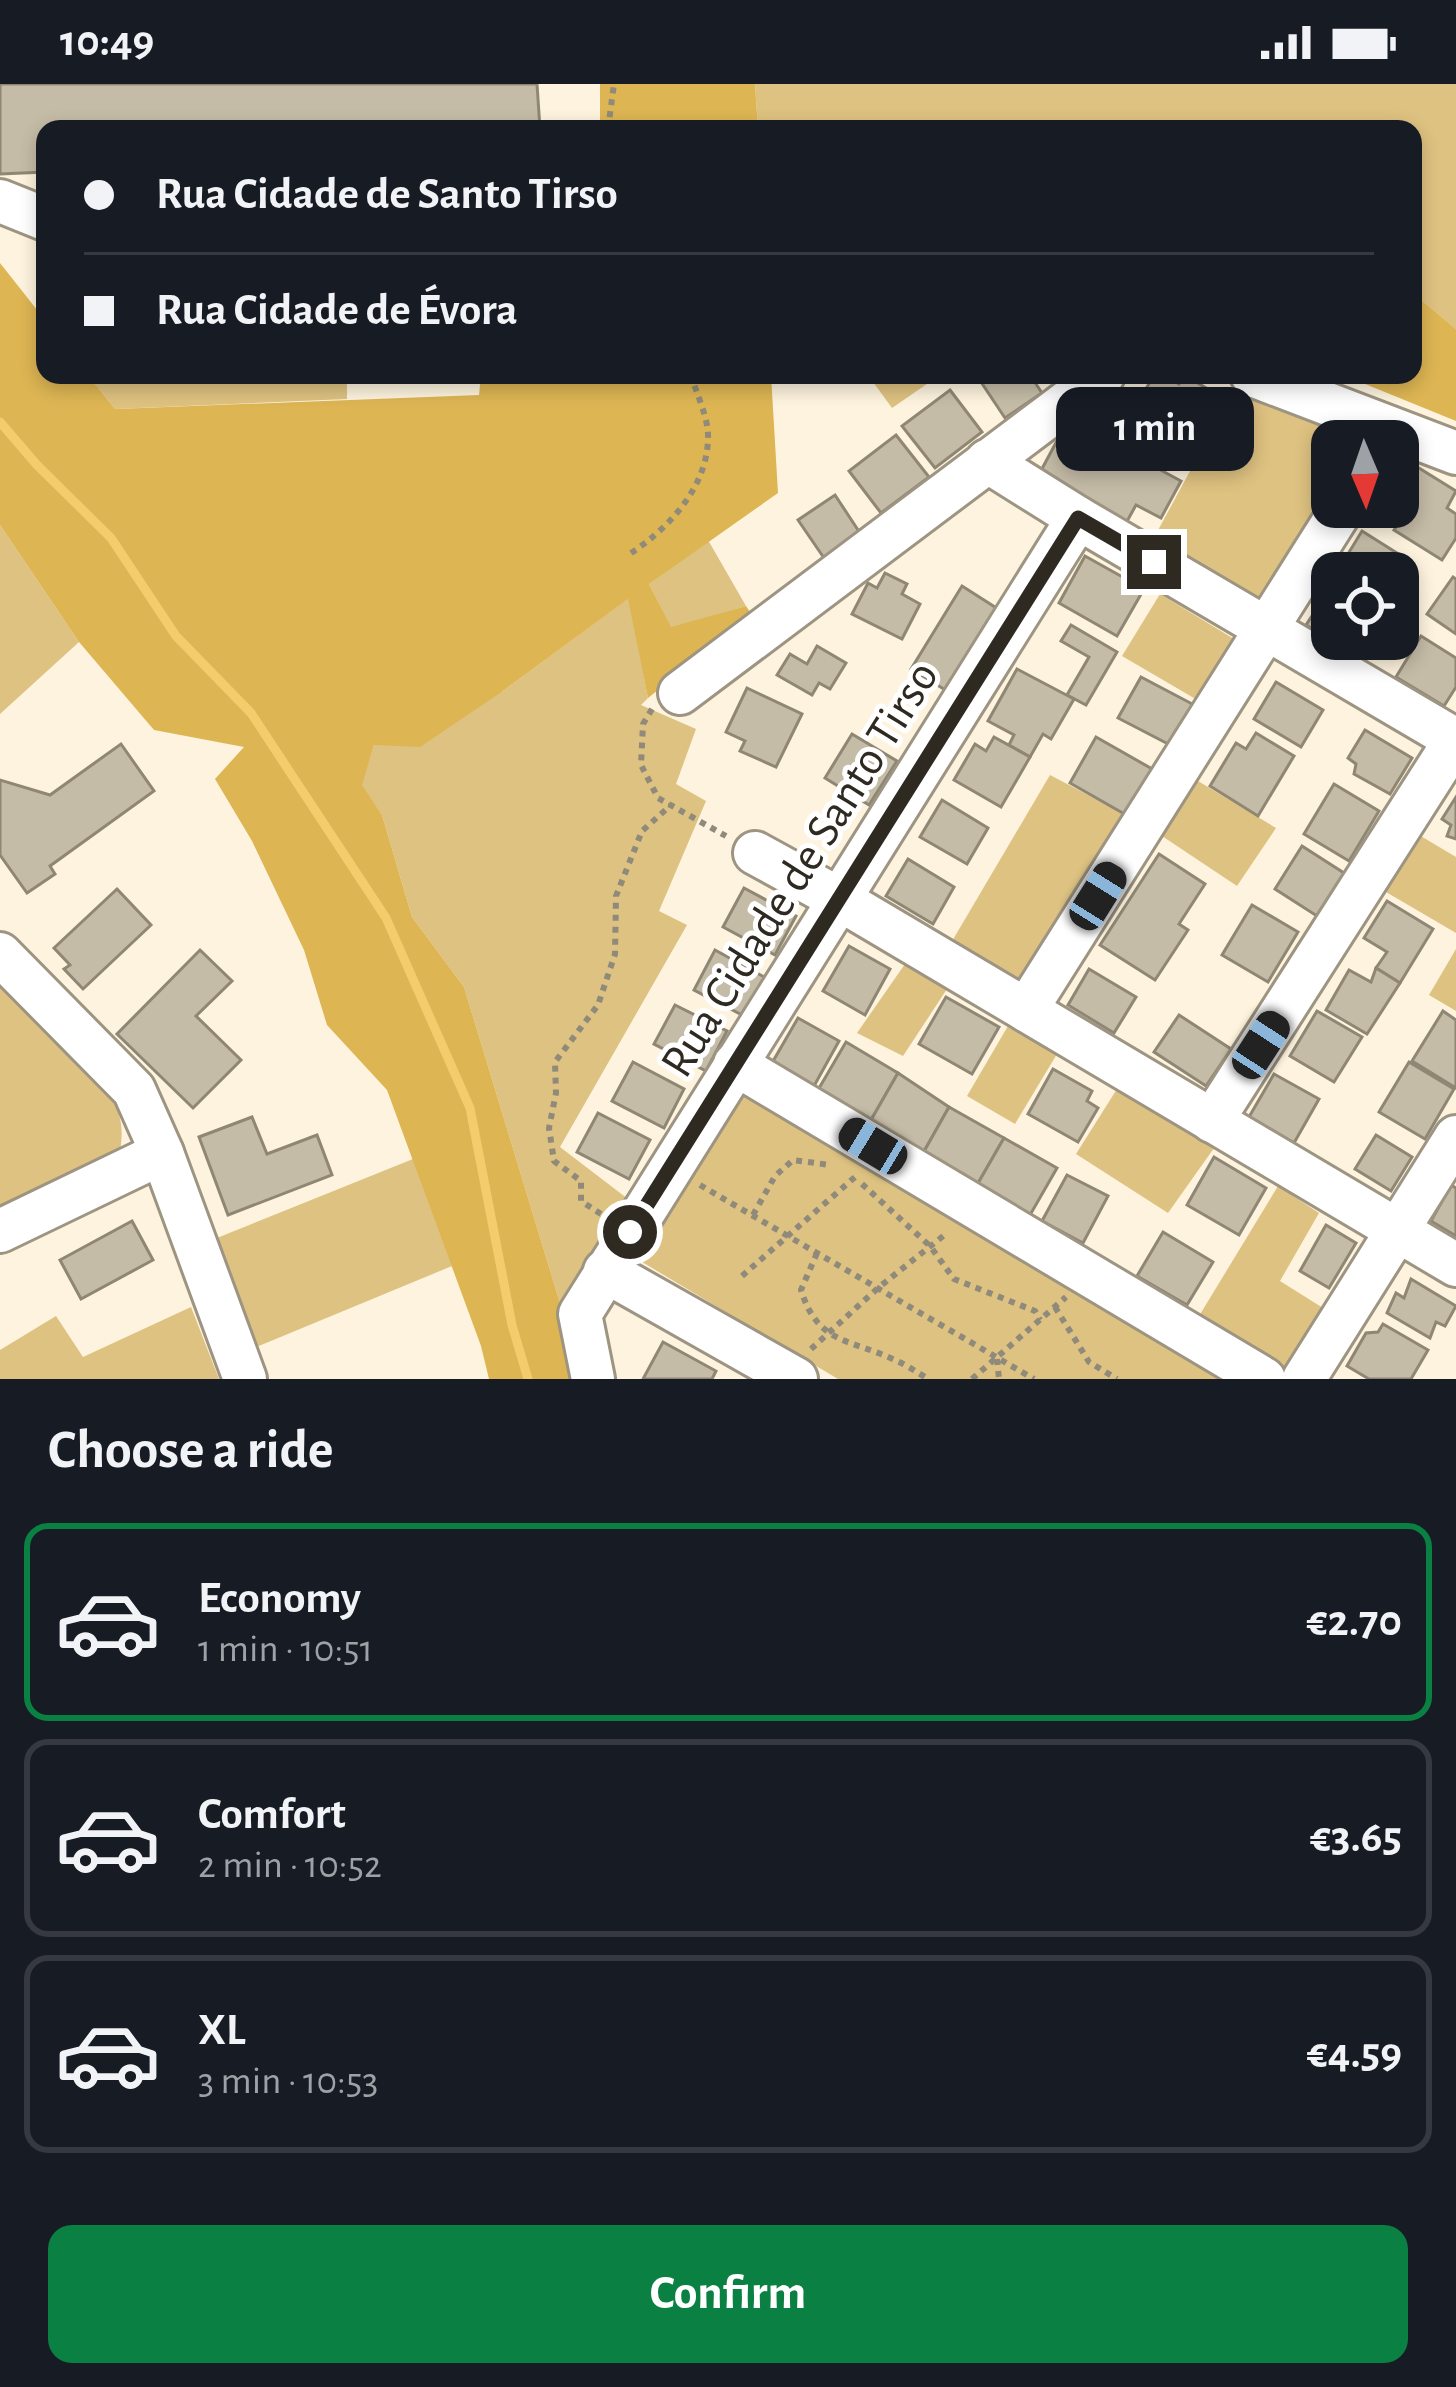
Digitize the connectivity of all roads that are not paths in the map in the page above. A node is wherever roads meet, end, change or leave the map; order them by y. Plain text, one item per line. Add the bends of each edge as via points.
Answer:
1 (0, 201) edge
2 (36, 215) edge
3 (1091, 384) edge
4 (1272, 384) edge
5 (1354, 420) edge
6 (1419, 443) edge
7 (1456, 453) edge
8 (987, 461) junction
9 (1078, 518) junction
10 (1330, 528) edge
11 (1266, 629) junction
12 (680, 693) road end
13 (1456, 739) edge
14 (755, 853) road end
15 (839, 898) junction
16 (0, 954) edge
17 (1026, 1010) junction
18 (735, 1064) junction
19 (1212, 1121) junction
20 (1456, 1137) edge
21 (162, 1153) junction
22 (0, 1231) edge
23 (1397, 1231) junction
24 (1456, 1265) edge
25 (605, 1271) junction
26 (799, 1368) edge
27 (245, 1379) edge
28 (593, 1379) edge
29 (1264, 1379) edge
30 (1304, 1379) edge

1 - 2 street
3 - 8 street
4 - 5 street
6 - 7 street
8 - 9 street
8 - 12 street
9 - 11 street
9 - 15 street, Rua Cidade de Santo Tirso
10 - 11 street
11 - 13 street
11 - 17 street
13 - 19 street
14 - 15 street
15 - 17 street
15 - 18 street, Rua Cidade de Santo Tirso
16 - 21 street via 134,1090
17 - 19 street
18 - 25 street, Rua Cidade de Santo Tirso
18 - 29 street
19 - 23 street
20 - 23 street
21 - 22 street
21 - 27 street
23 - 24 street
23 - 30 street
25 - 26 street
25 - 28 street, Rua Cidade de Santo Tirso via 580,1315

